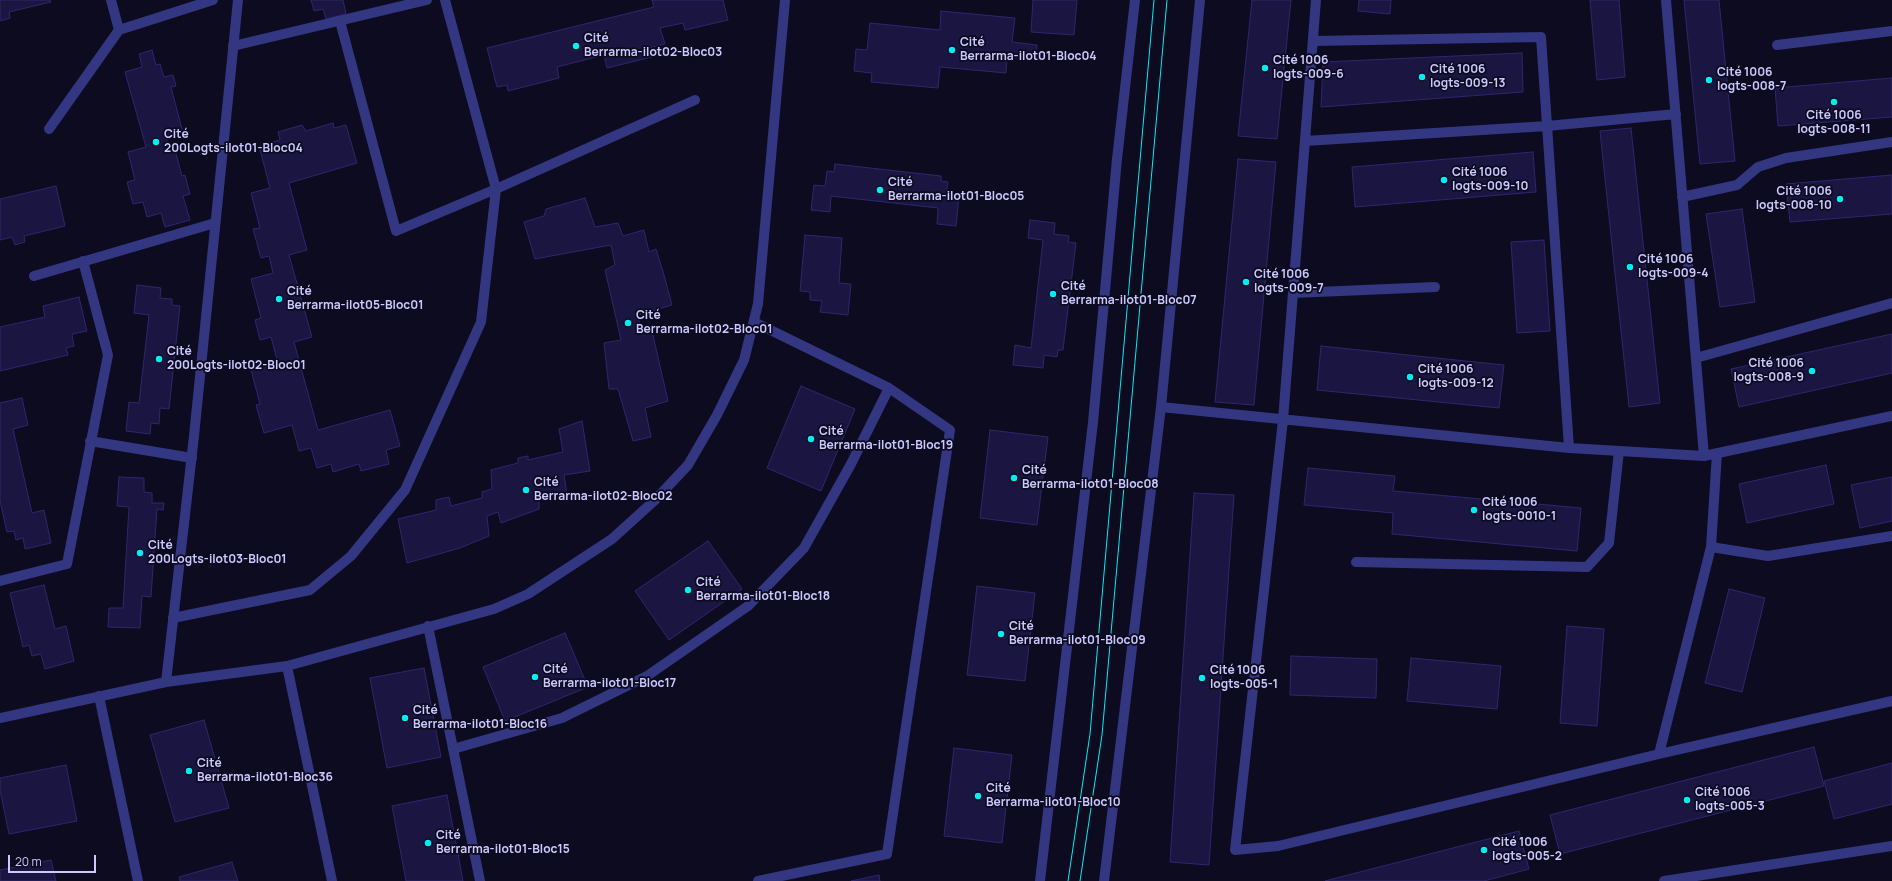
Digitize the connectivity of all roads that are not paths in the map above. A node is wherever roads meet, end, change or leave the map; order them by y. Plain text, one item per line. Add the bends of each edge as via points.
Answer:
1 (111, 0) edge
2 (213, 0) edge
3 (238, 0) edge
4 (427, 0) edge
5 (445, 0) edge
6 (785, 0) edge
7 (1135, 0) edge
8 (1200, 0) edge
9 (1316, 0) edge
10 (1666, 0) edge
11 (340, 21) junction
12 (119, 30) junction
13 (1892, 31) edge
14 (1312, 41) junction
15 (1777, 45) dead end
16 (233, 46) junction
17 (695, 100) dead end
18 (1676, 114) junction
19 (1547, 126) junction
20 (50, 129) dead end
21 (1305, 141) junction
22 (1892, 142) edge
23 (496, 189) junction
24 (1682, 197) junction
25 (215, 223) junction
26 (83, 261) junction
27 (34, 276) dead end
28 (1435, 287) dead end
29 (1293, 293) junction
30 (1892, 303) edge
31 (754, 322) junction
32 (1696, 358) junction
33 (889, 388) junction
34 (1161, 407) junction
35 (1892, 416) edge
36 (1283, 420) junction
37 (90, 441) junction
38 (1569, 448) junction
39 (1619, 451) junction
40 (1718, 453) junction
41 (1704, 456) junction
42 (192, 458) junction
43 (1892, 536) edge
44 (1711, 547) junction
45 (1356, 562) dead end
46 (0, 581) edge
47 (173, 618) junction
48 (428, 626) junction
49 (287, 666) junction
50 (166, 682) junction
51 (99, 696) junction
52 (1892, 701) edge
53 (0, 718) edge
54 (453, 749) junction
55 (1660, 754) junction
56 (1892, 846) edge
57 (138, 881) edge
58 (332, 881) edge
59 (480, 881) edge
60 (758, 881) edge
61 (1040, 881) edge
62 (1104, 881) edge
63 (1664, 881) edge

1 - 12 street
2 - 12 street
3 - 16 street
4 - 11 street
5 - 23 street
6 - 31 street via 758,304
7 - 61 street via 1117,159 1093,422
8 - 34 street
9 - 14 street
10 - 18 street
11 - 16 street
11 - 23 street via 396,231
12 - 20 street
13 - 15 street
14 - 19 street via 1540,37
14 - 21 street
16 - 25 street
17 - 23 street
18 - 19 street
18 - 24 street
19 - 21 street
19 - 38 street
21 - 29 street
22 - 24 street via 1786,158 1758,167 1737,185
23 - 47 street via 482,322 405,490 351,556 310,590
24 - 32 street
25 - 26 street
25 - 42 street
26 - 27 street
26 - 37 street via 108,355
28 - 29 street
29 - 36 street
30 - 32 street
31 - 33 street
31 - 48 street via 744,360 717,415 688,465 655,500 612,539 528,594 494,609
32 - 41 street
33 - 54 street via 851,464 804,548 748,606 647,676 577,711 562,718
33 - 60 street via 950,430 887,854
34 - 36 street
34 - 62 street
35 - 40 street
36 - 38 street
36 - 55 street via 1235,850 1278,846
37 - 42 street
37 - 46 street via 67,564
38 - 39 street
39 - 41 street
39 - 45 street via 1609,543 1587,567
40 - 41 street
40 - 44 street
42 - 47 street
43 - 44 street via 1768,556
44 - 55 street
47 - 50 street
48 - 49 street
48 - 54 street
49 - 50 street
49 - 58 street
50 - 51 street
51 - 53 street
51 - 57 street
52 - 55 street
54 - 59 street
56 - 63 street

